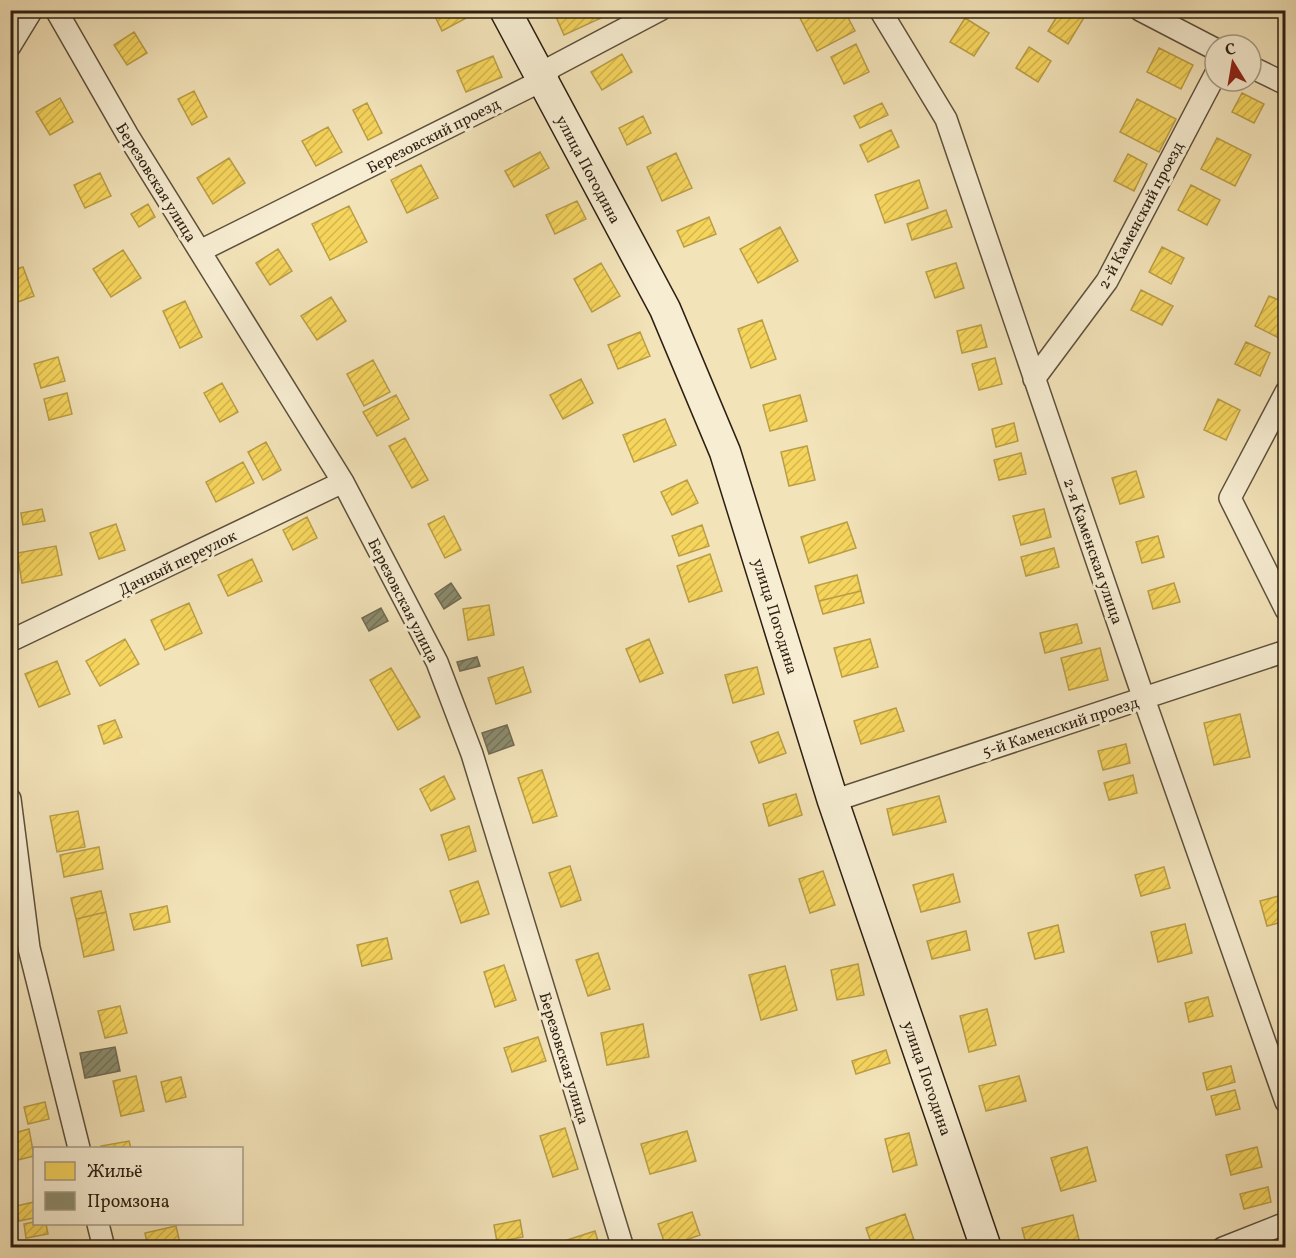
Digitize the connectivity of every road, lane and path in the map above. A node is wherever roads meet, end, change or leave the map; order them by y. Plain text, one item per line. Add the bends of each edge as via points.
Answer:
1 (32, 10) edge
2 (56, 10) edge
3 (505, 10) edge
4 (660, 10) edge
5 (880, 10) edge
6 (1140, 10) edge
7 (1203, 43) edge
8 (10, 46) edge
9 (1263, 73) edge
10 (541, 81) junction
11 (1286, 84) edge
12 (1206, 93) edge
13 (200, 251) junction
14 (1034, 379) junction
15 (1286, 392) edge
16 (344, 482) junction
17 (1286, 610) edge
18 (10, 641) edge
19 (1286, 651) edge
20 (1144, 699) junction
21 (10, 799) edge
22 (833, 801) junction
23 (1286, 1102) edge
24 (79, 1147) edge
25 (1286, 1223) edge
26 (98, 1225) edge
27 (105, 1248) edge
28 (623, 1248) edge
29 (986, 1248) edge
30 (1223, 1248) edge

1 - 8 street
2 - 13 street, Березовская улица
3 - 10 street, улица Погодина
4 - 10 street, Березовский проезд via 552,67
5 - 14 street, 2-я Каменская улица via 946,119
6 - 7 street
9 - 11 street
10 - 13 street, Березовский проезд
10 - 22 street, улица Погодина via 665,309 726,452
12 - 14 street, 2-й Каменский проезд via 1107,281
13 - 16 street, Березовская улица
14 - 20 street, 2-я Каменская улица
15 - 17 street via 1230,498
16 - 18 street, Дачный переулок
16 - 28 street, Березовская улица via 437,662 472,754
19 - 20 street, 5-й Каменский проезд
20 - 22 street, 5-й Каменский проезд
20 - 23 street, 2-я Каменская улица
21 - 24 street via 29,948
22 - 29 street, улица Погодина
25 - 30 street
26 - 27 street

